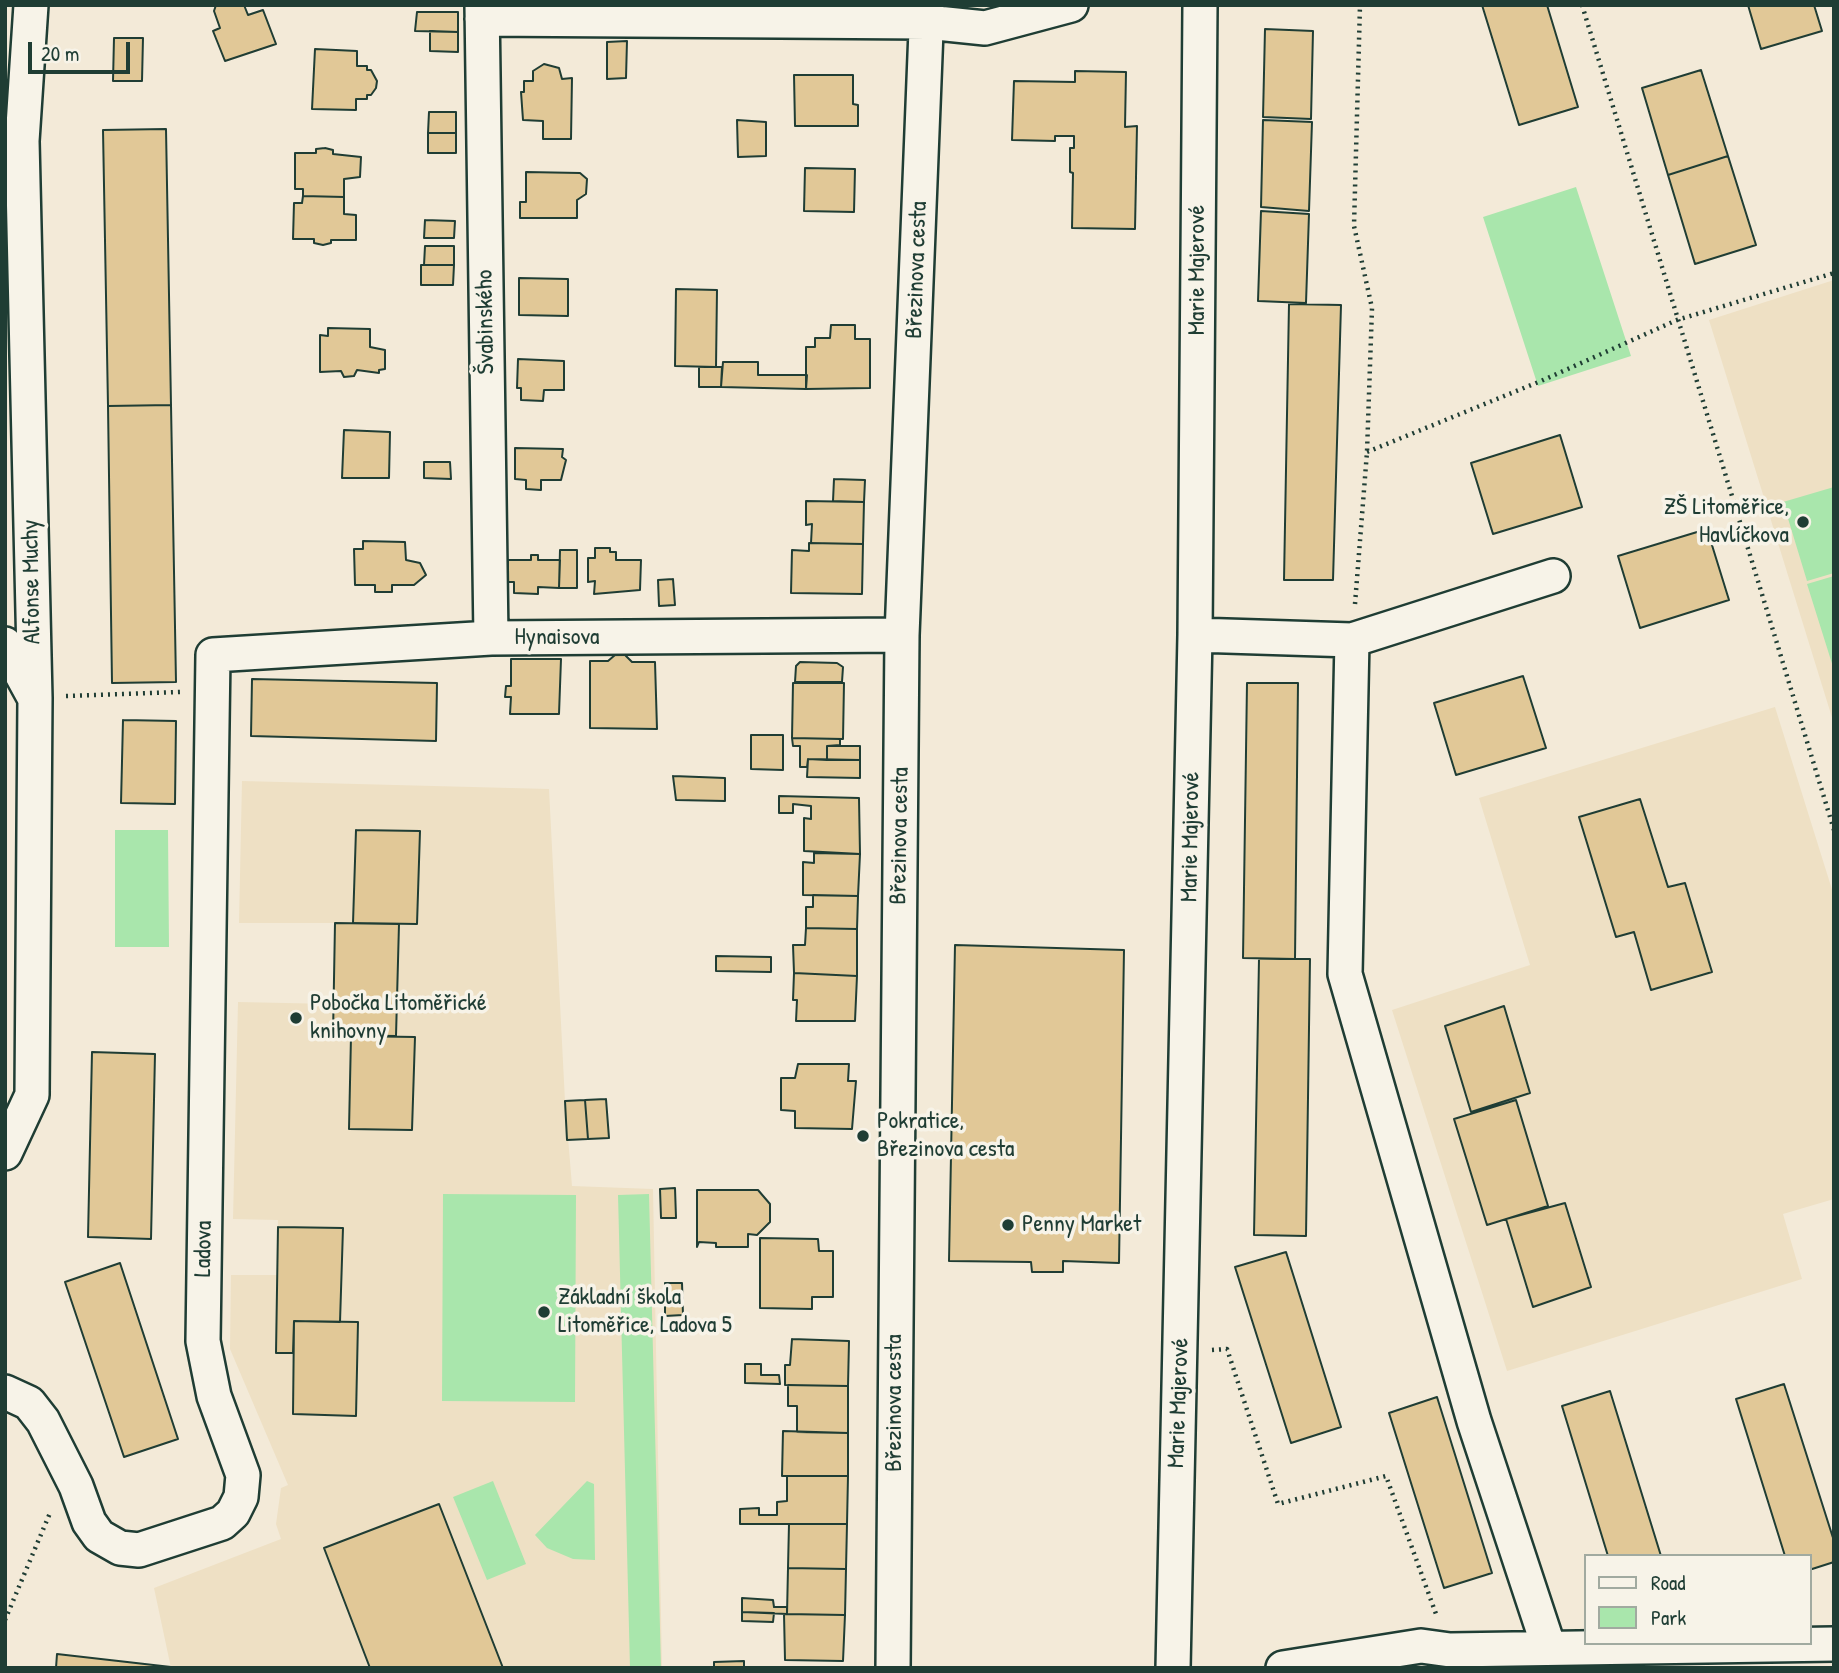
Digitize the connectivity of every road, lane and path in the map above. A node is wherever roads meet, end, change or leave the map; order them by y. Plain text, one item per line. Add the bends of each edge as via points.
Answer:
1 (31, 5) edge
2 (1071, 5) edge
3 (1200, 5) edge
4 (1360, 5) edge
5 (1582, 5) edge
6 (482, 12) edge
7 (927, 13) edge
8 (14, 145) edge
9 (1834, 273) edge
10 (1677, 320) junction
11 (1367, 452) junction
12 (1553, 576) dead end
13 (901, 635) junction
14 (1195, 635) junction
15 (491, 638) junction
16 (1352, 640) junction
17 (5, 644) edge
18 (212, 654) joint
19 (180, 692) dead end
20 (82, 695) dead end
21 (35, 698) junction
22 (1834, 830) edge
23 (5, 1153) edge
24 (1179, 1353) junction
25 (5, 1392) edge
26 (76, 1486) junction
27 (5, 1620) edge
28 (1811, 1644) edge
29 (1834, 1644) edge
30 (1763, 1645) edge
31 (1549, 1648) junction
32 (1450, 1650) junction
33 (893, 1668) edge
34 (1173, 1668) edge
35 (1283, 1668) edge

1 - 8 street, Alfonse Muchy
2 - 7 street via 985,28
3 - 14 street, Marie Majerové
4 - 11 path via 1354,226 1372,308
5 - 10 path
6 - 7 street
6 - 15 street, Švabinského
7 - 13 street, Březinova cesta
8 - 21 street, Alfonse Muchy
9 - 10 path
10 - 11 path
10 - 22 path
11 - 16 path
12 - 16 street
13 - 15 street, Hynaisova
13 - 33 street, Březinova cesta
14 - 16 street
14 - 24 street, Marie Majerové
15 - 18 street, Hynaisova
16 - 31 street via 1345,974 1474,1421
17 - 21 street
18 - 26 street, Ladova via 203,1341 211,1384 243,1475 241,1497 222,1522 139,1550 120,1548 99,1536
19 - 20 path
21 - 23 street, Alfonse Muchy via 32,1095
24 - 32 path via 1227,1349 1278,1504 1386,1476
24 - 34 street, Marie Majerové
25 - 26 street, Ladova via 29,1404 43,1421
26 - 27 path via 53,1506
28 - 29 street
30 - 31 street
31 - 32 street
32 - 35 street via 1421,1646

